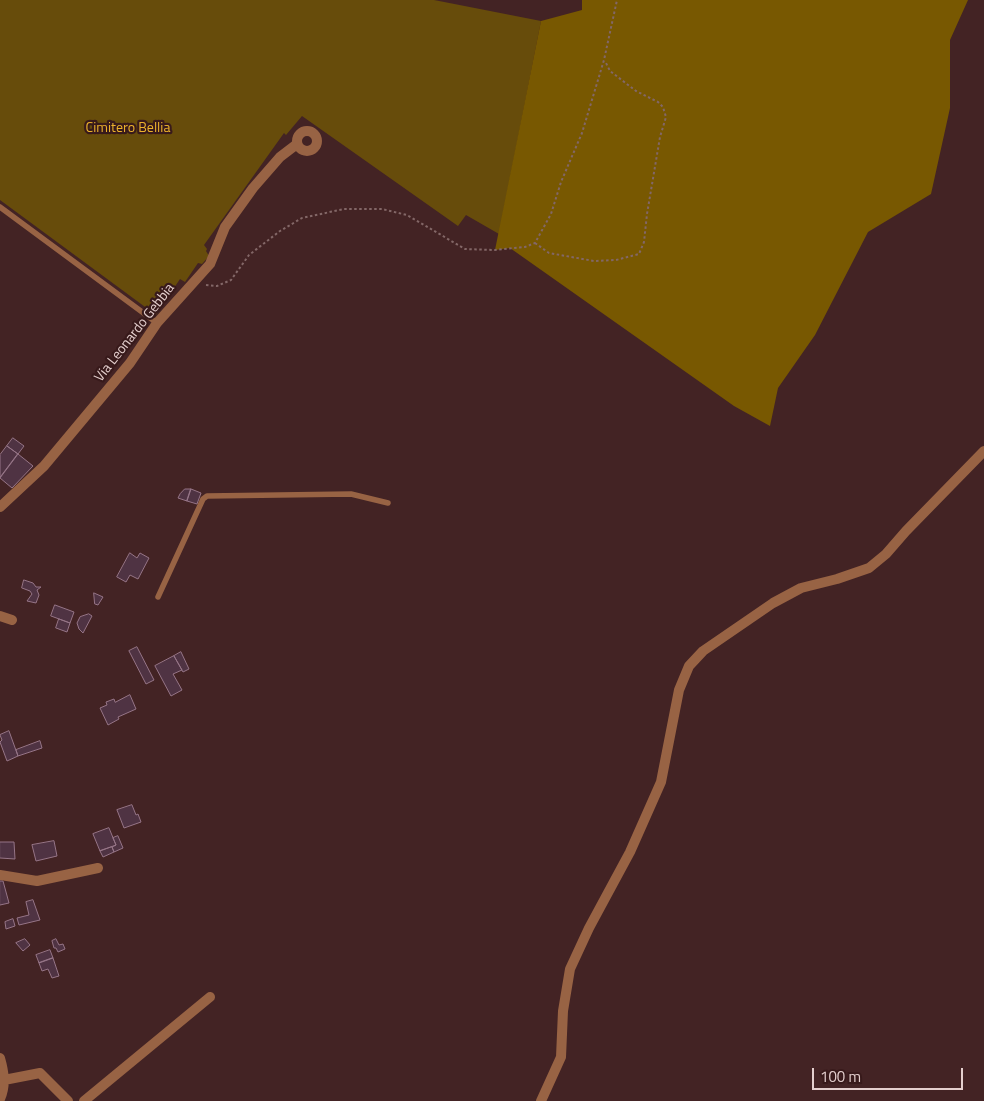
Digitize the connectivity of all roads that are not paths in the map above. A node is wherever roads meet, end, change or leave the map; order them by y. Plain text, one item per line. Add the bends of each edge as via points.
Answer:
1 (297, 144) dead end
2 (0, 207) edge
3 (157, 323) junction
4 (984, 450) edge
5 (388, 503) dead end
6 (0, 507) edge
7 (158, 597) dead end
8 (0, 616) edge
9 (12, 620) dead end
10 (98, 868) dead end
11 (0, 875) edge
12 (210, 997) dead end
13 (0, 1058) edge
14 (4, 1080) junction
15 (0, 1098) edge
16 (68, 1101) edge
17 (84, 1101) edge
18 (542, 1101) edge

1 - 3 street, Via Leonardo Gebbia via 280,157 253,188 225,227 210,264
2 - 3 lane
3 - 6 street, Via Leonardo Gebbia via 130,363 44,466
4 - 18 street via 869,568 801,588 773,603 703,651 688,666 679,690 661,782 630,852 570,969 563,1011 561,1057
5 - 7 lane via 352,494 207,496
8 - 9 street
10 - 11 street via 37,881
12 - 17 street
13 - 14 street
14 - 15 street
14 - 16 street via 40,1072

